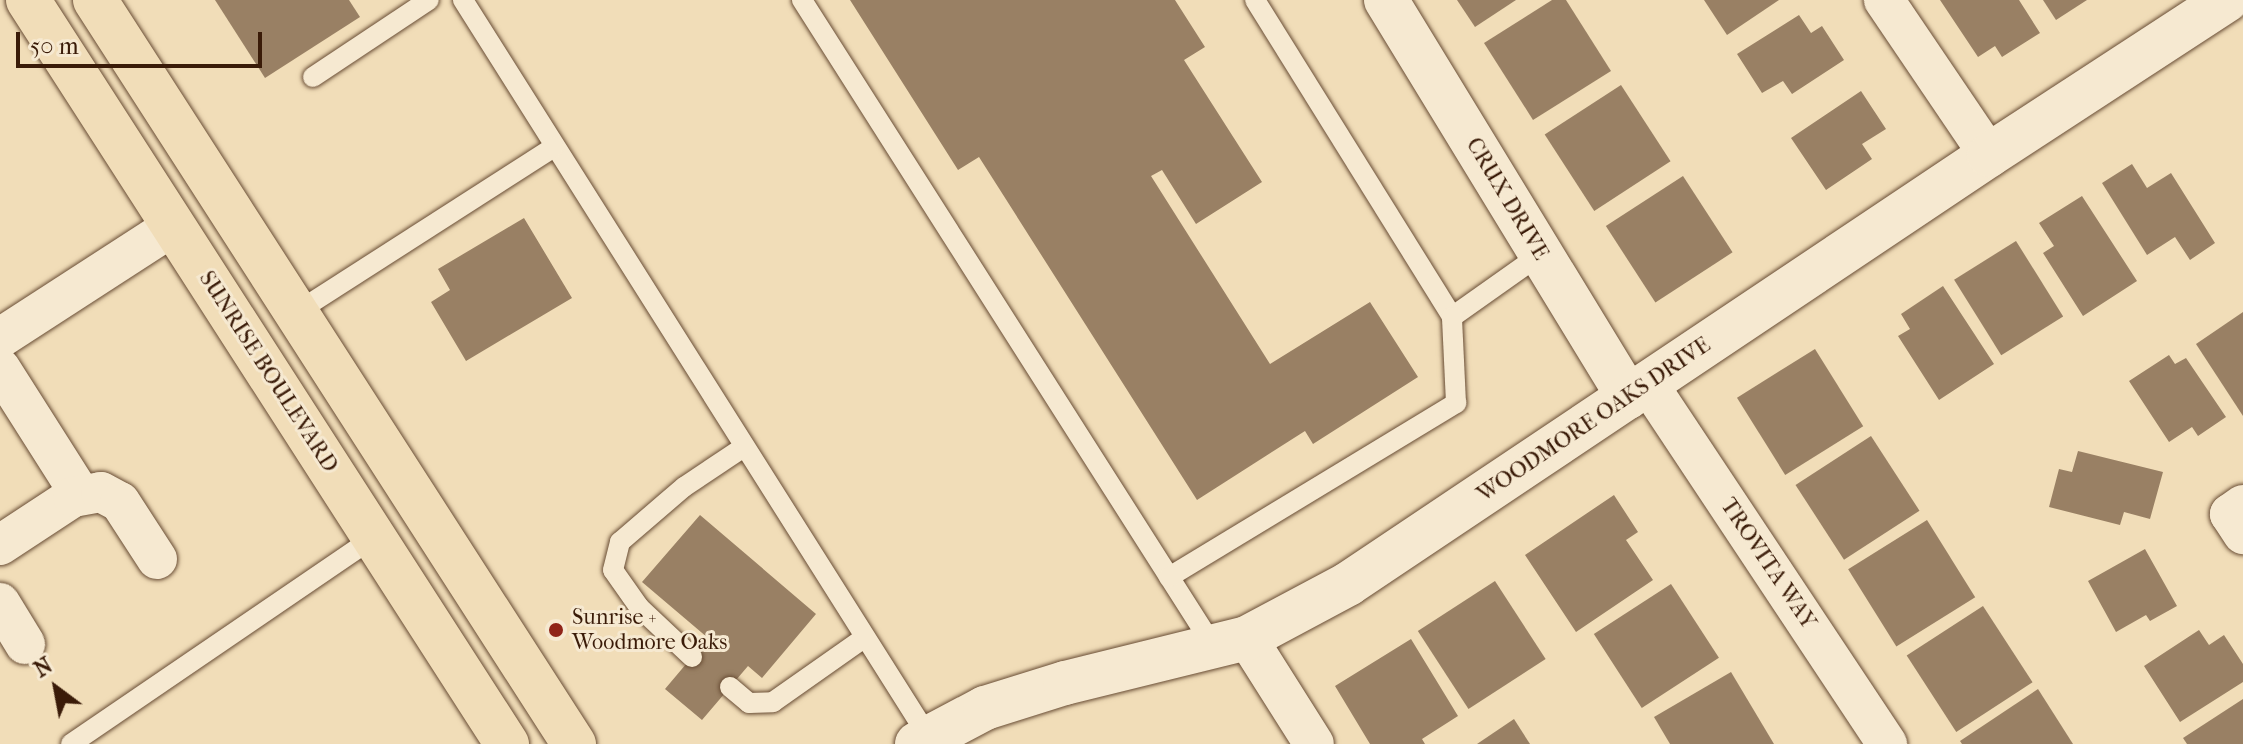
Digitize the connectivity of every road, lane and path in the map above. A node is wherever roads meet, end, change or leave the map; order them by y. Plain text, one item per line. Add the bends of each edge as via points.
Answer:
1 (28, 0) edge
2 (95, 0) edge
3 (429, 0) edge
4 (463, 0) edge
5 (802, 0) edge
6 (1255, 0) edge
7 (1386, 0) edge
8 (1884, 0) edge
9 (2227, 0) edge
10 (313, 77) dead end
11 (554, 147) junction
12 (1989, 155) junction
13 (173, 226) junction
14 (1541, 254) junction
15 (297, 312) junction
16 (1452, 317) junction
17 (0, 338) edge
18 (0, 368) edge
19 (1638, 390) junction
20 (744, 447) junction
21 (80, 494) junction
22 (2243, 505) edge
23 (2243, 534) edge
24 (375, 537) junction
25 (0, 545) edge
26 (157, 559) dead end
27 (1169, 577) junction
28 (0, 603) edge
29 (864, 638) junction
30 (1230, 642) junction
31 (25, 644) dead end
32 (692, 657) dead end
33 (730, 687) dead end
34 (95, 737) edge
35 (926, 742) edge
36 (71, 744) edge
37 (507, 744) edge
38 (574, 744) edge
39 (1314, 744) edge
40 (1887, 744) edge

1 - 13 main road, SUNRISE BOULEVARD
2 - 15 main road
3 - 10 lane
4 - 11 lane
5 - 27 lane
6 - 16 lane
7 - 14 street, CRUX DRIVE
8 - 12 street
9 - 12 street, WOODMORE OAKS DRIVE
11 - 15 lane
11 - 20 lane
12 - 19 street, WOODMORE OAKS DRIVE
13 - 17 street
13 - 24 main road, SUNRISE BOULEVARD
14 - 16 lane
14 - 19 street, CRUX DRIVE
15 - 38 main road
16 - 27 lane via 1456,403
18 - 21 street
19 - 30 street, WOODMORE OAKS DRIVE via 1348,584
19 - 40 street, TROVITA WAY
20 - 29 lane
20 - 32 lane via 684,487 620,542 613,570 639,607
21 - 25 street
21 - 26 street via 101,492 120,502
22 - 23 street via 2230,514
24 - 34 lane
24 - 37 main road, SUNRISE BOULEVARD
27 - 30 lane
28 - 31 street
29 - 33 lane via 773,702 749,703
29 - 35 lane
30 - 35 street, WOODMORE OAKS DRIVE via 985,708
30 - 39 street
34 - 36 lane

